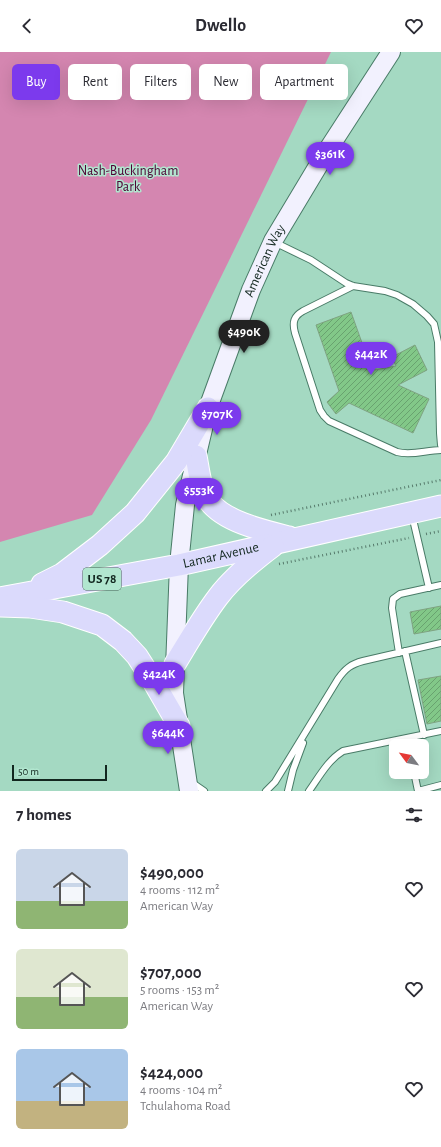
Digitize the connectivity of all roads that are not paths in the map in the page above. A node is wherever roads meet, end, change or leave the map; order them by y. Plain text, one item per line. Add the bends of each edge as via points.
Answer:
1 (391, 52) edge
2 (274, 241) junction
3 (353, 286) junction
4 (208, 408) junction
5 (441, 445) edge
6 (441, 450) edge
7 (196, 456) junction
8 (441, 506) edge
9 (412, 512) junction
10 (286, 540) junction
11 (179, 564) junction
12 (441, 585) edge
13 (429, 588) junction
14 (26, 593) junction
15 (0, 598) edge
16 (0, 606) edge
17 (441, 643) edge
18 (402, 652) junction
19 (175, 664) junction
20 (179, 726) junction
21 (307, 730) junction
22 (441, 731) edge
23 (424, 734) junction
24 (408, 738) joint
25 (415, 779) edge
26 (188, 785) edge
27 (441, 786) edge
28 (204, 791) edge
29 (266, 791) edge
30 (288, 791) edge
31 (309, 791) edge
32 (418, 791) edge

1 - 2 main road, American Way via 327,151
2 - 3 lane
2 - 4 main road, American Way via 251,290
3 - 5 lane via 398,295 418,308 434,324 438,342
3 - 6 lane via 296,315 294,322 295,333 320,410 330,421 397,452 408,454
4 - 7 main road, American Way
4 - 14 highway via 176,462 135,514 62,574
7 - 10 highway via 204,491 218,510 254,529
7 - 11 main road, American Way via 185,505
8 - 9 highway, Lamar Avenue / US 78
9 - 10 highway, Lamar Avenue / US 78
9 - 13 lane
10 - 11 highway, Lamar Avenue / US 78
10 - 19 highway via 254,561 219,595
11 - 14 highway, Lamar Avenue / US 78
11 - 19 main road, American Way
12 - 13 lane
13 - 18 lane via 400,594 393,599 392,608
14 - 15 highway, Lamar Avenue / US 78
16 - 20 highway via 63,612 102,625 137,656
17 - 18 lane
18 - 21 lane via 354,663 348,667
18 - 23 lane
19 - 20 main road, American Way via 174,693
20 - 26 main road, American Way
21 - 29 lane via 275,782
21 - 30 lane
22 - 23 lane
23 - 24 lane
24 - 31 lane via 343,751 331,762
25 - 32 lane
26 - 28 lane
27 - 32 lane

